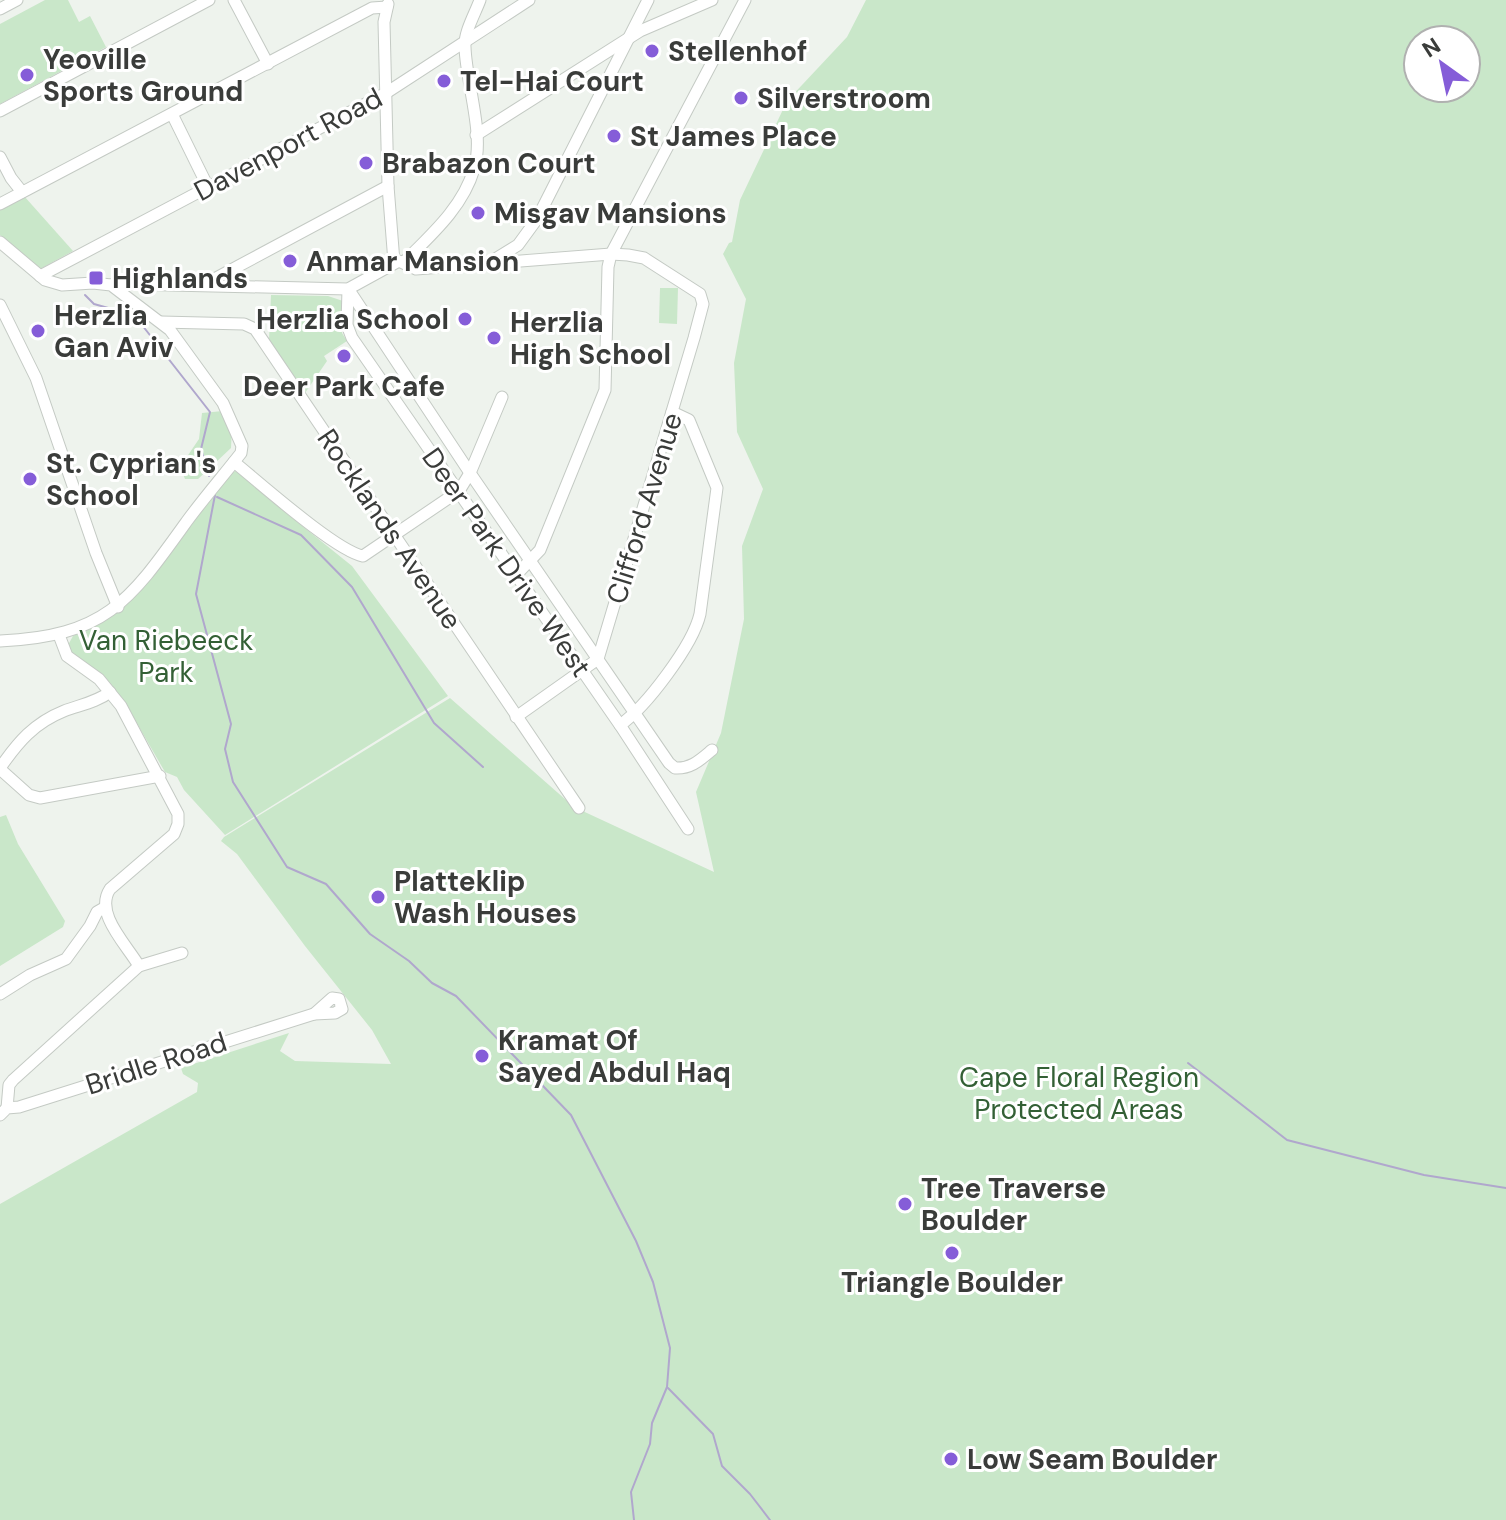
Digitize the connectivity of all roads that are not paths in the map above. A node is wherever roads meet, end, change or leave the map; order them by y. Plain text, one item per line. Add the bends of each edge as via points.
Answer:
1 (17, 0) edge
2 (209, 0) edge
3 (234, 0) edge
4 (480, 0) edge
5 (529, 0) edge
6 (648, 0) edge
7 (712, 0) edge
8 (745, 0) edge
9 (388, 3) edge
10 (0, 9) edge
11 (626, 40) junction
12 (464, 44) junction
13 (268, 64) junction
14 (386, 93) junction
15 (0, 111) edge
16 (172, 114) junction
17 (476, 135) junction
18 (0, 157) edge
19 (388, 186) junction
20 (208, 187) junction
21 (22, 192) junction
22 (0, 204) edge
23 (0, 242) edge
24 (611, 254) junction
25 (399, 262) junction
26 (484, 265) junction
27 (57, 266) junction
28 (236, 268) junction
29 (40, 276) junction
30 (62, 285) junction
31 (111, 285) junction
32 (203, 286) junction
33 (241, 286) junction
34 (348, 289) junction
35 (0, 305) edge
36 (365, 315) junction
37 (161, 322) junction
38 (347, 325) junction
39 (502, 397) dead end
40 (672, 412) junction
41 (234, 462) junction
42 (470, 473) junction
43 (459, 491) junction
44 (395, 535) junction
45 (531, 560) junction
46 (516, 575) junction
47 (118, 607) junction
48 (59, 635) junction
49 (0, 641) edge
50 (598, 659) junction
51 (583, 671) junction
52 (110, 692) junction
53 (636, 714) junction
54 (516, 717) junction
55 (620, 725) junction
56 (712, 750) dead end
57 (0, 768) edge
58 (160, 776) junction
59 (579, 808) dead end
60 (688, 829) dead end
61 (104, 908) junction
62 (182, 953) dead end
63 (139, 966) junction
64 (0, 994) edge
65 (314, 1014) dead end
66 (3, 1112) edge

1 - 10 street
2 - 15 street
3 - 13 street
4 - 12 street
5 - 12 street, Davenport Road
6 - 11 street
7 - 11 street
8 - 24 street
9 - 13 street
9 - 14 street
11 - 17 street
11 - 26 street via 528,233
12 - 14 street, Davenport Road
12 - 17 street
13 - 16 street
14 - 19 street
14 - 20 street, Davenport Road
16 - 20 street
16 - 21 street
17 - 25 street via 475,167 466,189 449,214
18 - 21 street
19 - 25 street
19 - 28 street
20 - 27 street, Davenport Road
21 - 22 street
23 - 29 street
24 - 26 street
24 - 40 street, Clifford Avenue via 644,258 702,299
24 - 45 street via 605,390 540,550
25 - 26 street via 416,269
25 - 34 street
27 - 29 street, Davenport Road
27 - 30 street
28 - 32 street
28 - 33 street
29 - 30 street
30 - 31 street
31 - 32 street
31 - 37 street
32 - 33 street
33 - 34 street
34 - 36 street
34 - 38 street
35 - 47 street via 36,378
36 - 38 street
36 - 42 street
37 - 41 street via 176,334 228,412 242,446
37 - 44 street, Rocklands Avenue via 244,324 255,329
38 - 43 street, Deer Park Drive West
39 - 42 street
40 - 50 street, Clifford Avenue
40 - 53 street via 691,424 716,495 697,629
41 - 44 street via 354,555 363,556
41 - 47 street
42 - 43 street
42 - 45 street
43 - 44 street
43 - 46 street, Deer Park Drive West
44 - 54 street, Rocklands Avenue
45 - 46 street
45 - 50 street
46 - 51 street, Deer Park Drive West
47 - 48 street
48 - 49 street
48 - 52 street via 67,656
50 - 51 street
50 - 53 street
51 - 54 street
51 - 55 street, Deer Park Drive West
52 - 57 street via 35,725
52 - 58 street
53 - 55 street
53 - 56 street via 673,767 691,766
54 - 59 street, Rocklands Avenue
55 - 60 street, Deer Park Drive West
57 - 58 street via 29,795 40,798
58 - 61 street via 178,814 176,831 110,889
61 - 63 street
61 - 64 street via 66,959
62 - 63 street
63 - 66 street via 13,1080
65 - 66 street, Bridle Road

